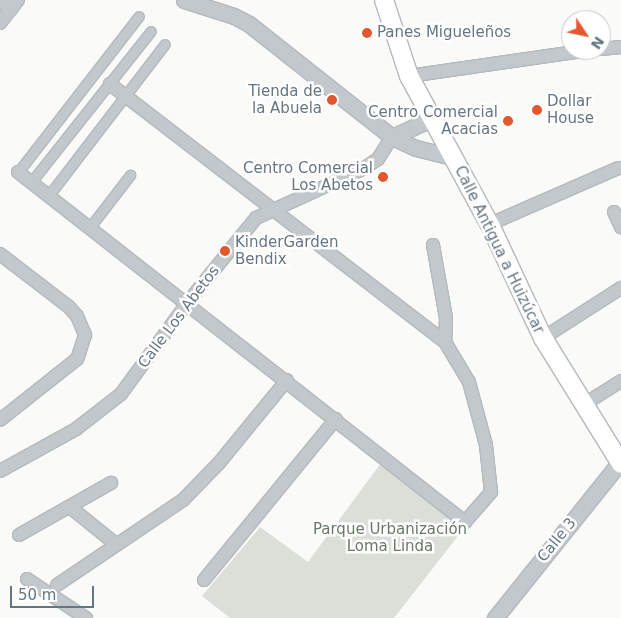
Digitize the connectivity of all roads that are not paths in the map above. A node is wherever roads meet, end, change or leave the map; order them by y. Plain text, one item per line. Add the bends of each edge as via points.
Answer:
1 (184, 0) edge
2 (384, 0) edge
3 (0, 1) edge
4 (14, 5) edge
5 (139, 16) dead end
6 (0, 23) edge
7 (151, 31) dead end
8 (165, 44) dead end
9 (561, 54) edge
10 (96, 72) junction
11 (409, 76) junction
12 (110, 84) junction
13 (127, 94) junction
14 (431, 119) junction
15 (392, 137) junction
16 (453, 157) junction
17 (618, 168) dead end
18 (18, 172) joint
19 (130, 175) dead end
20 (32, 181) junction
21 (49, 195) junction
22 (272, 209) junction
23 (614, 212) dead end
24 (490, 224) junction
25 (90, 227) junction
26 (621, 227) edge
27 (434, 245) dead end
28 (0, 254) edge
29 (621, 288) edge
30 (188, 302) junction
31 (543, 338) junction
32 (445, 342) junction
33 (287, 380) junction
34 (621, 381) edge
35 (582, 406) junction
36 (336, 419) junction
37 (0, 420) edge
38 (620, 463) edge
39 (0, 472) edge
40 (111, 483) dead end
41 (70, 507) junction
42 (19, 535) dead end
43 (117, 545) junction
44 (27, 579) dead end
45 (204, 580) dead end
46 (56, 585) dead end
47 (86, 618) edge
48 (495, 618) edge

1 - 15 street via 249,24
2 - 11 main road, Calle Antigua a Huizúcar
3 - 4 street
4 - 6 street
5 - 10 street
7 - 12 street
8 - 13 street
9 - 11 street
10 - 12 street
10 - 18 street
11 - 14 main road, Calle Antigua a Huizúcar
12 - 13 street
12 - 20 street
13 - 21 street
13 - 22 street
14 - 15 street
14 - 16 main road, Calle Antigua a Huizúcar
15 - 16 street via 416,148
15 - 22 street, Calle Los Abetos via 378,159 363,169
16 - 24 main road, Calle Antigua a Huizúcar
17 - 24 street
18 - 20 street
19 - 25 street
20 - 21 street
21 - 25 street
22 - 30 street, Calle Los Abetos via 256,218
22 - 32 street
23 - 26 street
24 - 31 main road, Calle Antigua a Huizúcar
25 - 30 street
27 - 32 street via 446,318
28 - 37 street via 73,311 83,325 85,336 77,359
29 - 31 street
30 - 33 street
30 - 39 street, Calle Los Abetos via 121,394 104,410
31 - 35 main road, Calle Antigua a Huizúcar
32 - 36 street via 470,382 486,445 491,492 465,522
33 - 36 street
33 - 43 street via 196,488 166,515
34 - 35 street
35 - 38 main road, Calle Antigua a Huizúcar
36 - 45 street
38 - 48 street, Calle 3
40 - 41 street
41 - 42 street
41 - 43 street
43 - 46 street
44 - 47 street

